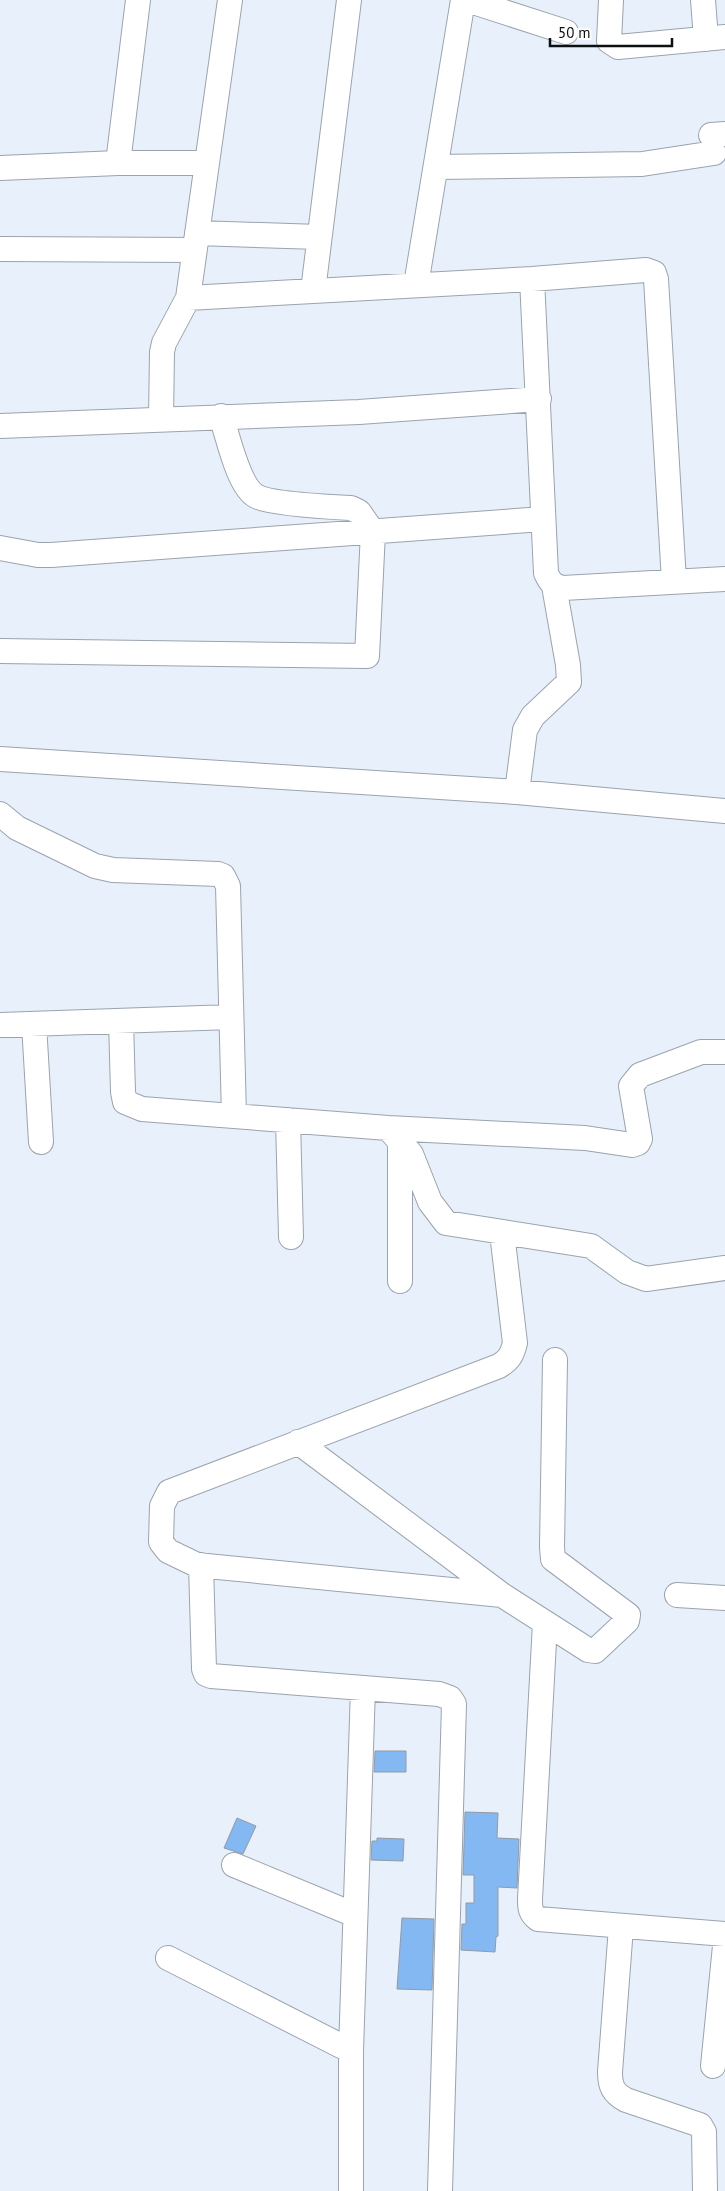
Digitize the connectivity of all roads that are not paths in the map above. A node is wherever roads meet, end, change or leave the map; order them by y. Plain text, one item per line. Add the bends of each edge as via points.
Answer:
1 (138, 0) edge
2 (230, 0) edge
3 (349, 0) edge
4 (465, 0) edge
5 (611, 0) edge
6 (703, 0) edge
7 (566, 32) dead end
8 (716, 38) edge
9 (717, 141) edge
10 (118, 163) junction
11 (207, 163) junction
12 (436, 167) junction
13 (0, 168) edge
14 (319, 237) junction
15 (196, 242) junction
16 (0, 249) edge
17 (532, 279) junction
18 (416, 285) junction
19 (313, 291) junction
20 (188, 298) junction
21 (539, 399) junction
22 (221, 416) junction
23 (161, 419) junction
24 (0, 426) edge
25 (543, 519) junction
26 (373, 532) junction
27 (0, 548) edge
28 (725, 579) edge
29 (674, 581) junction
30 (554, 586) junction
31 (0, 651) edge
32 (0, 759) edge
33 (517, 792) junction
34 (725, 811) edge
35 (0, 814) edge
36 (231, 1017) junction
37 (121, 1021) junction
38 (34, 1024) junction
39 (0, 1025) edge
40 (725, 1052) edge
41 (234, 1116) junction
42 (288, 1120) junction
43 (394, 1135) junction
44 (41, 1142) dead end
45 (502, 1233) junction
46 (291, 1236) dead end
47 (725, 1268) edge
48 (400, 1281) dead end
49 (555, 1360) dead end
50 (298, 1442) junction
51 (201, 1565) junction
52 (502, 1595) junction
53 (677, 1595) dead end
54 (725, 1598) edge
55 (546, 1623) junction
56 (363, 1688) junction
57 (234, 1865) dead end
58 (355, 1915) junction
59 (621, 1926) junction
60 (725, 1934) edge
61 (725, 1946) edge
62 (168, 1958) dead end
63 (350, 2051) junction
64 (713, 2066) dead end
65 (351, 2191) edge
66 (440, 2191) edge
67 (705, 2191) edge

1 - 10 street
2 - 11 street
3 - 14 street
4 - 7 street
4 - 12 street
5 - 8 street via 609,40 618,47
6 - 8 street
9 - 12 street via 642,164
10 - 11 street
10 - 13 street
11 - 15 street
12 - 18 street
14 - 15 street
14 - 19 street
15 - 16 street
15 - 20 street
17 - 18 street
17 - 21 street
17 - 29 street via 654,272
18 - 19 street
19 - 20 street
20 - 23 street via 164,344
21 - 22 street via 359,412
21 - 25 street
22 - 23 street
22 - 26 street via 241,476 246,487 256,496 273,501 350,508 359,512
23 - 24 street
25 - 26 street
25 - 30 street via 546,573
26 - 27 street via 51,555
26 - 31 street via 367,656
28 - 29 street
29 - 30 street
30 - 33 street via 568,682 533,716 525,730
32 - 33 street
33 - 34 street
35 - 36 street via 17,828 104,868 224,876 228,886
36 - 37 street
36 - 41 street
37 - 38 street
37 - 41 street via 125,1102 142,1109
38 - 39 street
38 - 44 street
40 - 43 street via 695,1054 640,1075 633,1081 631,1086 640,1139 632,1145 585,1138
41 - 42 street
42 - 43 street
42 - 46 street
43 - 45 street via 411,1154 430,1202 440,1218 452,1226
43 - 48 street
45 - 47 street via 591,1246 627,1272 646,1279
45 - 50 street via 514,1343 508,1360
49 - 55 street via 554,1559 629,1618 592,1652
50 - 51 street via 168,1492 162,1506 161,1542 168,1550
50 - 52 street
51 - 52 street
51 - 56 street via 206,1674
52 - 55 street
53 - 54 street
55 - 59 street via 530,1908 538,1919
56 - 58 street
56 - 66 street via 439,1694 450,1698 454,1704
57 - 58 street
58 - 63 street
59 - 60 street
59 - 67 street via 611,2087 626,2100 700,2125 704,2132
61 - 64 street
62 - 63 street
63 - 65 street

